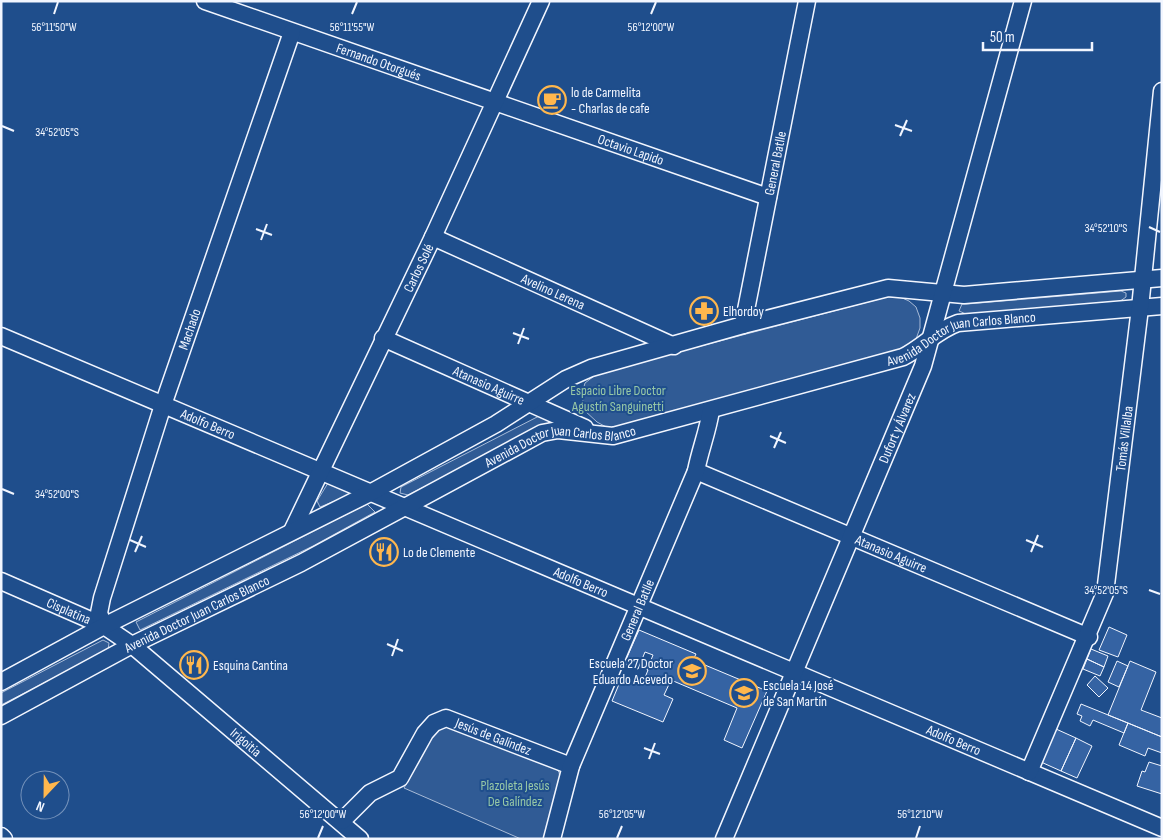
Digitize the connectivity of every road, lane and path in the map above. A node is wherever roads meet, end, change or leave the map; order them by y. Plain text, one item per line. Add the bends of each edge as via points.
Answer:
1 (205, 1) edge
2 (541, 1) edge
3 (806, 1) edge
4 (1023, 1) edge
5 (292, 32) junction
6 (1162, 91) edge
7 (494, 102) junction
8 (768, 197) junction
9 (433, 236) junction
10 (1162, 278) edge
11 (1142, 280) junction
12 (943, 294) junction
13 (1162, 306) edge
14 (1140, 308) junction
15 (743, 325) junction
16 (1, 336) edge
17 (383, 338) junction
18 (929, 340) junction
19 (674, 346) junction
20 (529, 403) junction
21 (163, 405) junction
22 (711, 410) junction
23 (596, 434) junction
24 (319, 471) junction
25 (696, 471) junction
26 (370, 493) junction
27 (405, 507) junction
28 (292, 531) junction
29 (851, 536) junction
30 (1, 581) edge
31 (638, 606) junction
32 (104, 626) junction
33 (1088, 637) junction
34 (132, 645) junction
35 (794, 672) junction
36 (1, 682) edge
37 (1, 716) edge
38 (571, 766) junction
39 (1029, 772) junction
40 (342, 822) junction
41 (1162, 828) edge
42 (1, 836) edge
43 (4, 839) edge
44 (360, 839) edge
45 (552, 839) edge
46 (724, 839) edge

1 - 5 street, Fernando Otorgués
2 - 7 street, Carlos Solé
3 - 8 street, General Batlle
4 - 12 street, Dufort y Álvarez
5 - 7 street, Fernando Otorgués
5 - 21 street, Machado
6 - 11 street, Tomás Villalba
7 - 8 street, Octavio Lapido
7 - 9 street, Carlos Solé
8 - 15 street, General Batlle
9 - 17 street, Carlos Solé
9 - 19 street, Avelino Lerena
10 - 11 street, Avenida Doctor Juan Carlos Blanco
11 - 12 street, Avenida Doctor Juan Carlos Blanco
11 - 14 street, Tomás Villalba
12 - 15 street, Avenida Doctor Juan Carlos Blanco via 888,288
12 - 18 street, Dufort y Álvarez
13 - 14 street, Avenida Doctor Juan Carlos Blanco
14 - 18 street, Avenida Doctor Juan Carlos Blanco via 958,322 944,327
14 - 33 street, Tomás Villalba via 1106,593
15 - 19 street, Avenida Doctor Juan Carlos Blanco
16 - 21 street, Adolfo Berro
17 - 20 street, Atanasio Aguirre
17 - 24 street, Carlos Solé
18 - 22 street, Avenida Doctor Juan Carlos Blanco via 903,357
18 - 29 street, Dufort y Álvarez via 924,366
19 - 20 street, Avenida Doctor Juan Carlos Blanco via 591,368 566,379
20 - 23 street, Atanasio Aguirre
20 - 26 street, Avenida Doctor Juan Carlos Blanco
21 - 24 street, Adolfo Berro
21 - 32 street, Machado via 102,598 99,613
22 - 23 street, Avenida Doctor Juan Carlos Blanco via 613,436
22 - 25 street, General Batlle
23 - 27 street, Avenida Doctor Juan Carlos Blanco via 558,430 542,433
24 - 26 street, Adolfo Berro
24 - 28 street, Carlos Solé
25 - 29 street, Atanasio Aguirre
25 - 31 street, General Batlle
26 - 27 street, Adolfo Berro
26 - 28 street, Avenida Doctor Juan Carlos Blanco
27 - 31 street, Adolfo Berro
27 - 34 street, Avenida Doctor Juan Carlos Blanco via 301,563
28 - 32 street, Avenida Doctor Juan Carlos Blanco
29 - 33 street, Atanasio Aguirre
29 - 35 street, Dufort y Álvarez
30 - 32 street, Cisplatina
31 - 35 street, Adolfo Berro
31 - 38 street, General Batlle
32 - 34 street, Cisplatina
32 - 36 street, Avenida Doctor Juan Carlos Blanco
33 - 39 street, Tomás Villalba
34 - 37 street, Avenida Doctor Juan Carlos Blanco
34 - 40 street, Irigoitia
35 - 39 street, Adolfo Berro
35 - 46 street, Dufort y Álvarez
38 - 40 street, Jesús de Galíndez via 446,718 434,722 425,733 400,778 370,793
38 - 45 street, General Batlle
39 - 41 street, Adolfo Berro
40 - 44 street, Irigoitia
42 - 43 street

